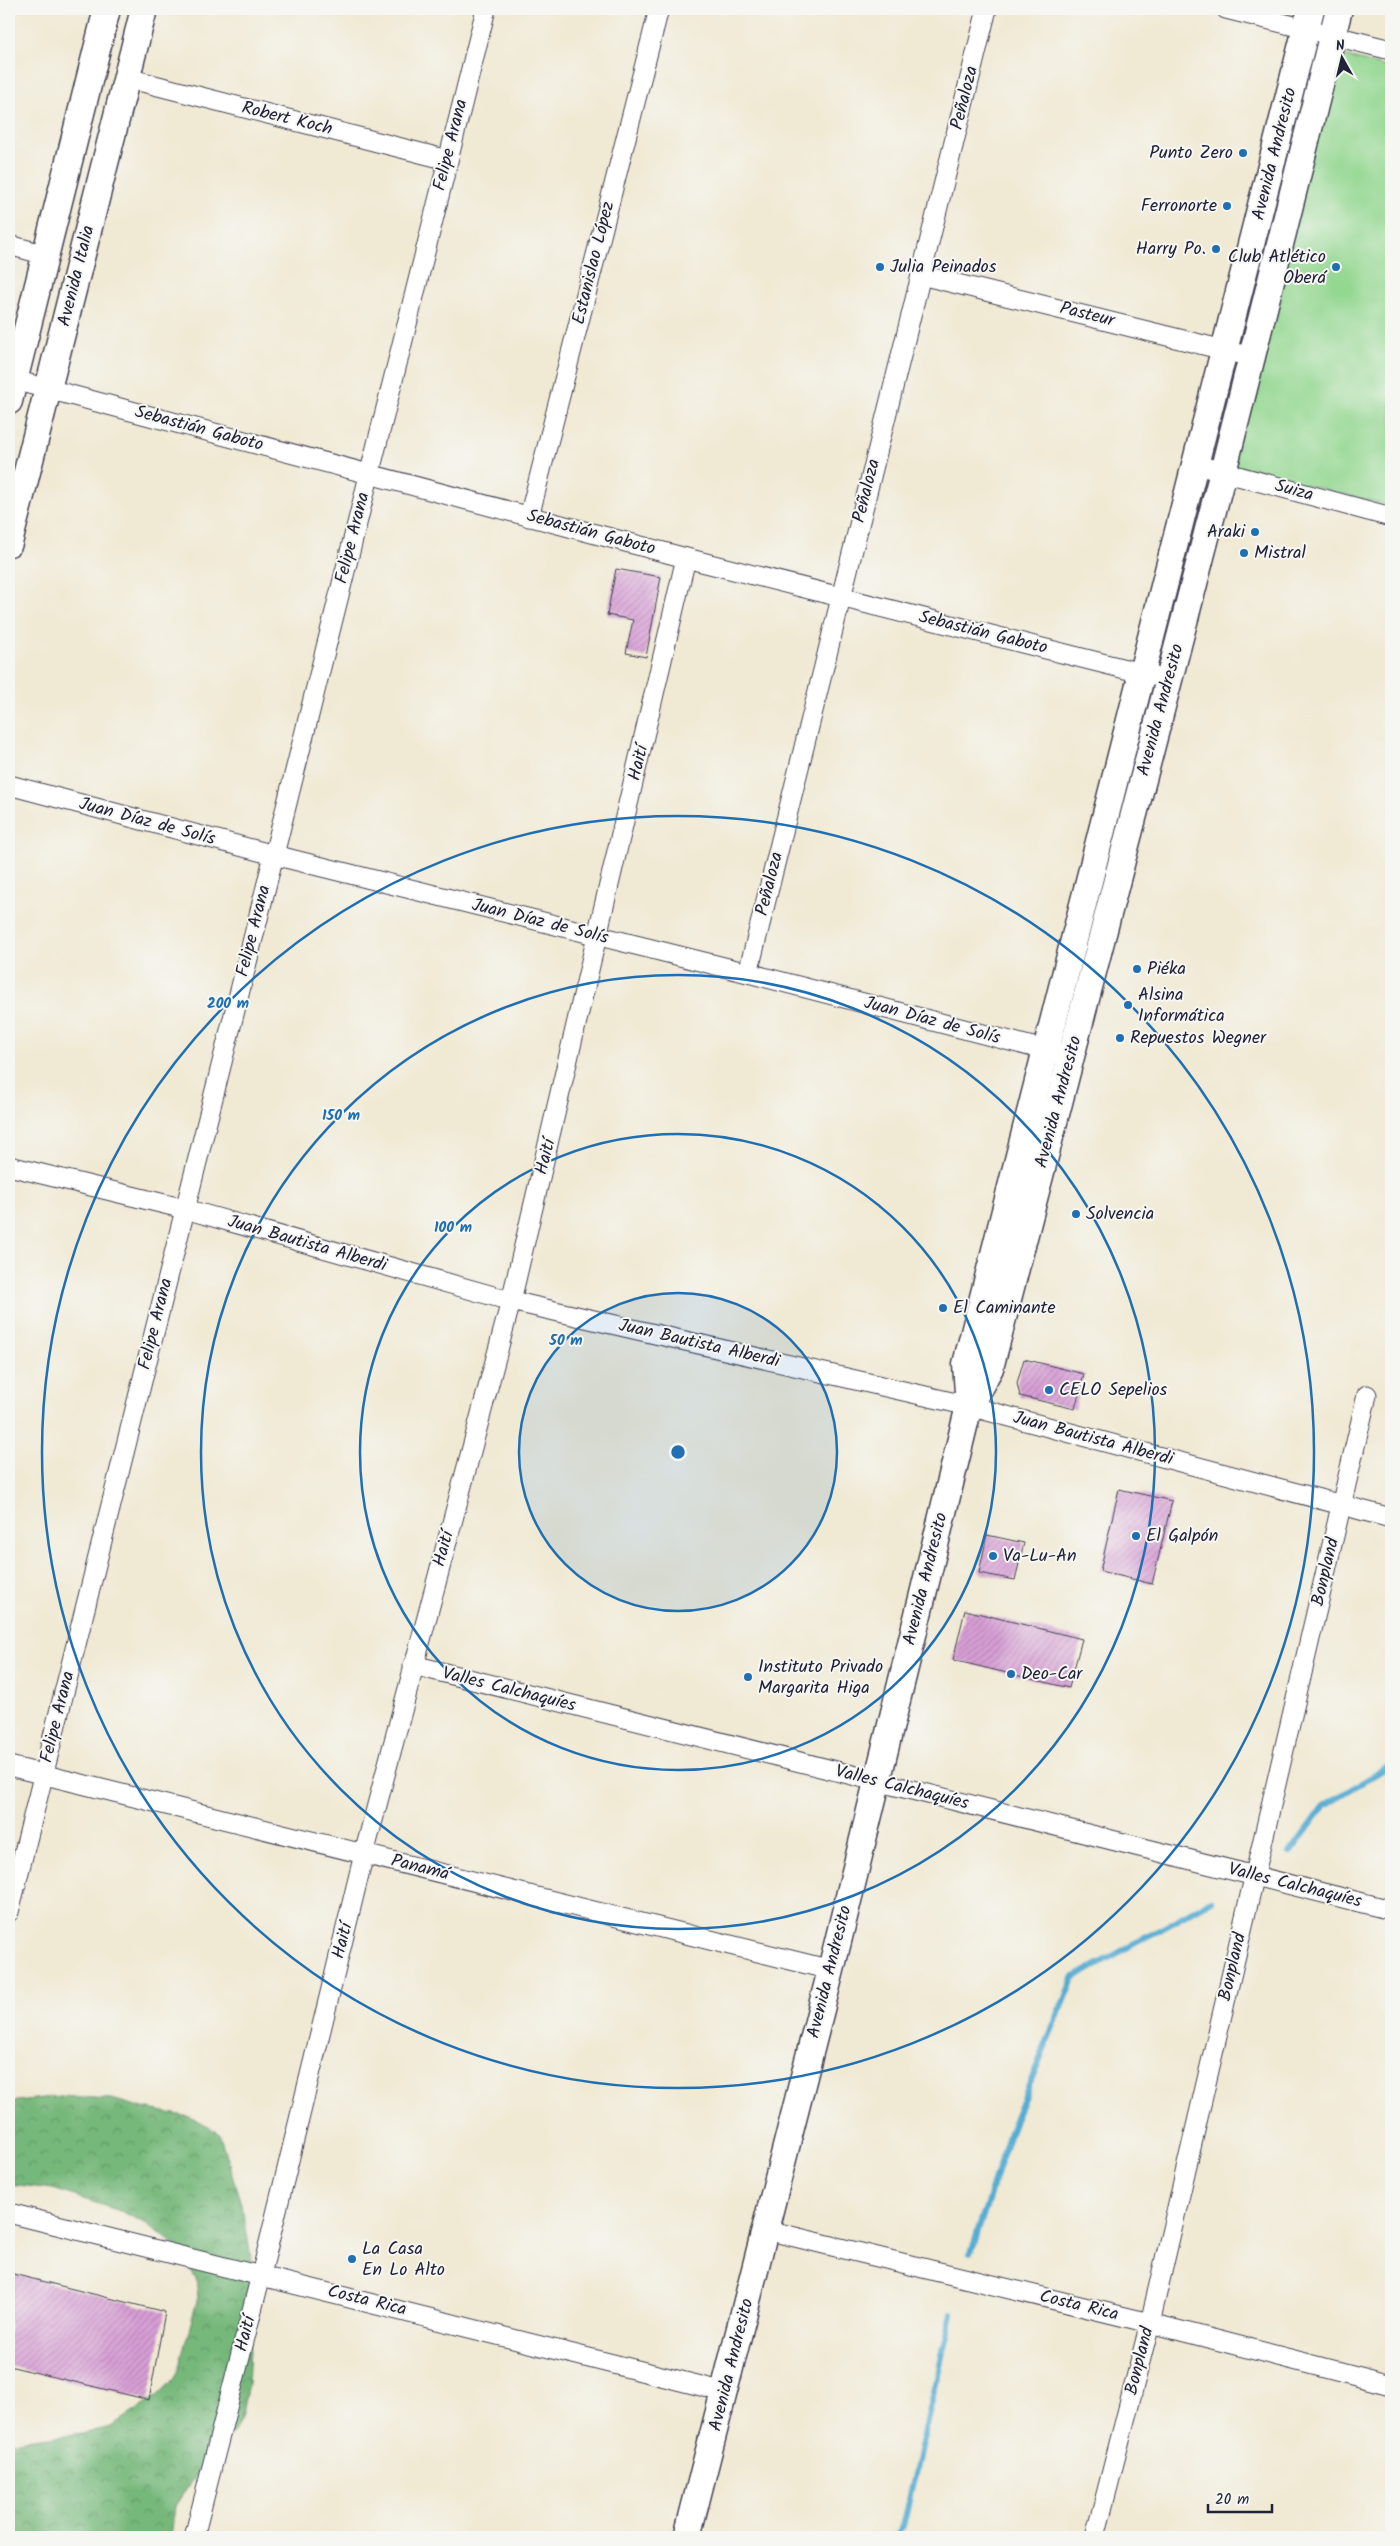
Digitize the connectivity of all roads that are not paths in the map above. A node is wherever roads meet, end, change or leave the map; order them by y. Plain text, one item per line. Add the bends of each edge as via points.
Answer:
1 (107, 9) edge
2 (144, 9) edge
3 (486, 9) edge
4 (660, 9) edge
5 (987, 9) edge
6 (1226, 9) edge
7 (1339, 9) edge
8 (1309, 19) edge
9 (1332, 36) junction
10 (1391, 50) edge
11 (127, 78) junction
12 (448, 160) junction
13 (9, 245) edge
14 (46, 255) junction
15 (921, 275) junction
16 (1226, 349) junction
17 (1252, 357) junction
18 (48, 388) junction
19 (12, 391) edge
20 (1197, 465) junction
21 (1223, 472) junction
22 (369, 475) junction
23 (529, 517) junction
24 (1391, 517) edge
25 (9, 543) edge
26 (686, 558) junction
27 (841, 598) junction
28 (1140, 673) junction
29 (1169, 680) junction
30 (9, 785) edge
31 (274, 855) junction
32 (599, 937) junction
33 (748, 973) junction
34 (1044, 1050) junction
35 (1071, 1058) junction
36 (9, 1166) edge
37 (185, 1210) junction
38 (511, 1301) junction
39 (1367, 1395) dead end
40 (969, 1406) junction
41 (1342, 1505) junction
42 (1391, 1518) edge
43 (413, 1665) junction
44 (9, 1766) edge
45 (43, 1775) junction
46 (876, 1782) junction
47 (364, 1854) junction
48 (1255, 1876) junction
49 (1391, 1910) edge
50 (9, 1912) edge
51 (831, 1970) junction
52 (9, 2213) edge
53 (766, 2230) junction
54 (261, 2275) junction
55 (1150, 2323) junction
56 (1391, 2386) edge
57 (726, 2392) junction
58 (194, 2537) edge
59 (687, 2537) edge
60 (1095, 2537) edge

1 - 14 main road, Avenida Italia
2 - 11 main road, Avenida Italia
3 - 12 street, Felipe Arana
4 - 23 street, Estanislao López
5 - 15 street, Peñaloza
6 - 8 street
7 - 9 main road, Avenida Andresito
8 - 9 street
8 - 16 main road, Avenida Andresito
9 - 10 street
9 - 17 main road, Avenida Andresito
11 - 12 street, Robert Koch
11 - 18 main road, Avenida Italia
12 - 22 street, Felipe Arana
13 - 14 street
14 - 19 main road, Avenida Italia
15 - 16 street, Pasteur
15 - 27 street, Peñaloza
16 - 17 street, Pasteur
16 - 20 main road, Avenida Andresito
17 - 21 main road, Avenida Andresito
18 - 19 street, Sebastián Gaboto
18 - 22 street, Sebastián Gaboto
18 - 25 main road, Avenida Italia
20 - 21 street, Suiza
20 - 28 main road, Avenida Andresito
21 - 24 street, Suiza
21 - 29 main road, Avenida Andresito
22 - 23 street, Sebastián Gaboto
22 - 31 street, Felipe Arana
23 - 26 street, Sebastián Gaboto
26 - 27 street, Sebastián Gaboto
26 - 32 street, Haití
27 - 28 street, Sebastián Gaboto
27 - 33 street, Peñaloza
28 - 29 street, Sebastián Gaboto
28 - 34 main road, Avenida Andresito
29 - 35 main road, Avenida Andresito
30 - 31 street, Juan Díaz de Solís
31 - 32 street, Juan Díaz de Solís
31 - 37 street, Felipe Arana
32 - 33 street, Juan Díaz de Solís
32 - 38 street, Haití
33 - 34 street, Juan Díaz de Solís
34 - 35 street, Juan Díaz de Solís
34 - 40 main road, Avenida Andresito via 966,1364
35 - 40 main road, Avenida Andresito via 990,1368
36 - 37 street, Juan Bautista Alberdi
37 - 38 street, Juan Bautista Alberdi
37 - 45 street, Felipe Arana
38 - 40 street, Juan Bautista Alberdi
38 - 43 street, Haití
39 - 41 street, Bonpland
40 - 41 street, Juan Bautista Alberdi
40 - 46 main road, Avenida Andresito
41 - 42 street, Juan Bautista Alberdi
41 - 48 street, Bonpland
43 - 46 street, Valles Calchaquíes
43 - 47 street, Haití
44 - 45 street, Panamá
45 - 47 street, Panamá
45 - 50 street, Felipe Arana
46 - 48 street, Valles Calchaquíes
46 - 51 main road, Avenida Andresito
47 - 51 street, Panamá
47 - 54 street, Haití
48 - 49 street, Valles Calchaquíes
48 - 55 street, Bonpland
51 - 53 main road, Avenida Andresito
52 - 54 street, Costa Rica
53 - 55 street, Costa Rica
53 - 57 main road, Avenida Andresito
54 - 57 street, Costa Rica
54 - 58 street, Haití
55 - 56 street, Costa Rica
55 - 60 street, Bonpland
57 - 59 main road, Avenida Andresito

